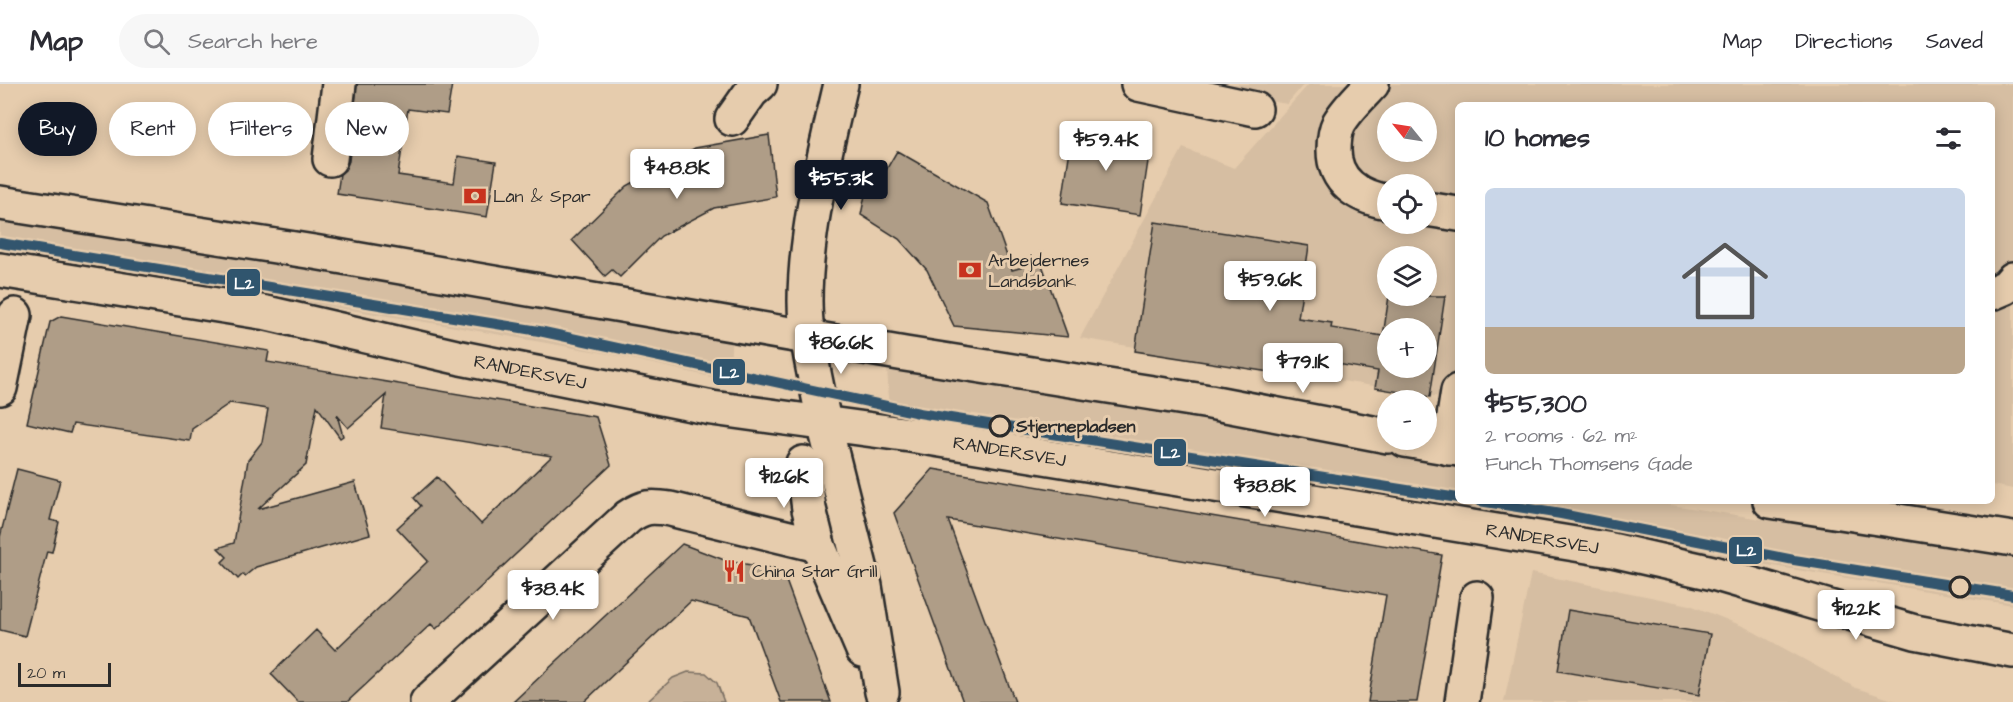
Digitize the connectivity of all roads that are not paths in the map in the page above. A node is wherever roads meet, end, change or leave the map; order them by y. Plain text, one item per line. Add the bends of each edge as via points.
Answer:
1 (339, 84) edge
2 (760, 84) edge
3 (841, 84) edge
4 (1138, 84) edge
5 (1372, 84) edge
6 (1255, 109) dead end
7 (732, 119) dead end
8 (330, 159) dead end
9 (1377, 199) edge
10 (0, 203) edge
11 (1437, 211) edge
12 (1455, 214) edge
13 (0, 270) edge
14 (2013, 279) edge
15 (1995, 292) edge
16 (15, 315) dead end
17 (807, 336) junction
18 (0, 388) edge
19 (824, 423) junction
20 (1455, 426) edge
21 (1377, 434) edge
22 (1437, 446) edge
23 (1453, 449) edge
24 (803, 464) dead end
25 (1789, 504) edge
26 (2013, 539) edge
27 (818, 545) junction
28 (1477, 598) dead end
29 (2013, 651) edge
30 (884, 697) edge
31 (427, 702) edge
32 (1461, 702) edge

1 - 8 street
2 - 7 street
3 - 17 street via 807,263
4 - 6 street
5 - 9 street via 1339,123 1334,155 1338,175 1363,196
10 - 17 street
11 - 12 street
13 - 19 street, RANDERSVEJ via 267,314 701,406
14 - 15 street
16 - 18 street
17 - 19 street
17 - 21 street via 1210,402
19 - 29 street, RANDERSVEJ via 1612,550 1713,573 1915,632
19 - 30 street via 865,586
20 - 23 street
22 - 23 street
24 - 27 street
25 - 26 street
27 - 30 street
27 - 31 street via 656,506 641,508
28 - 32 street

